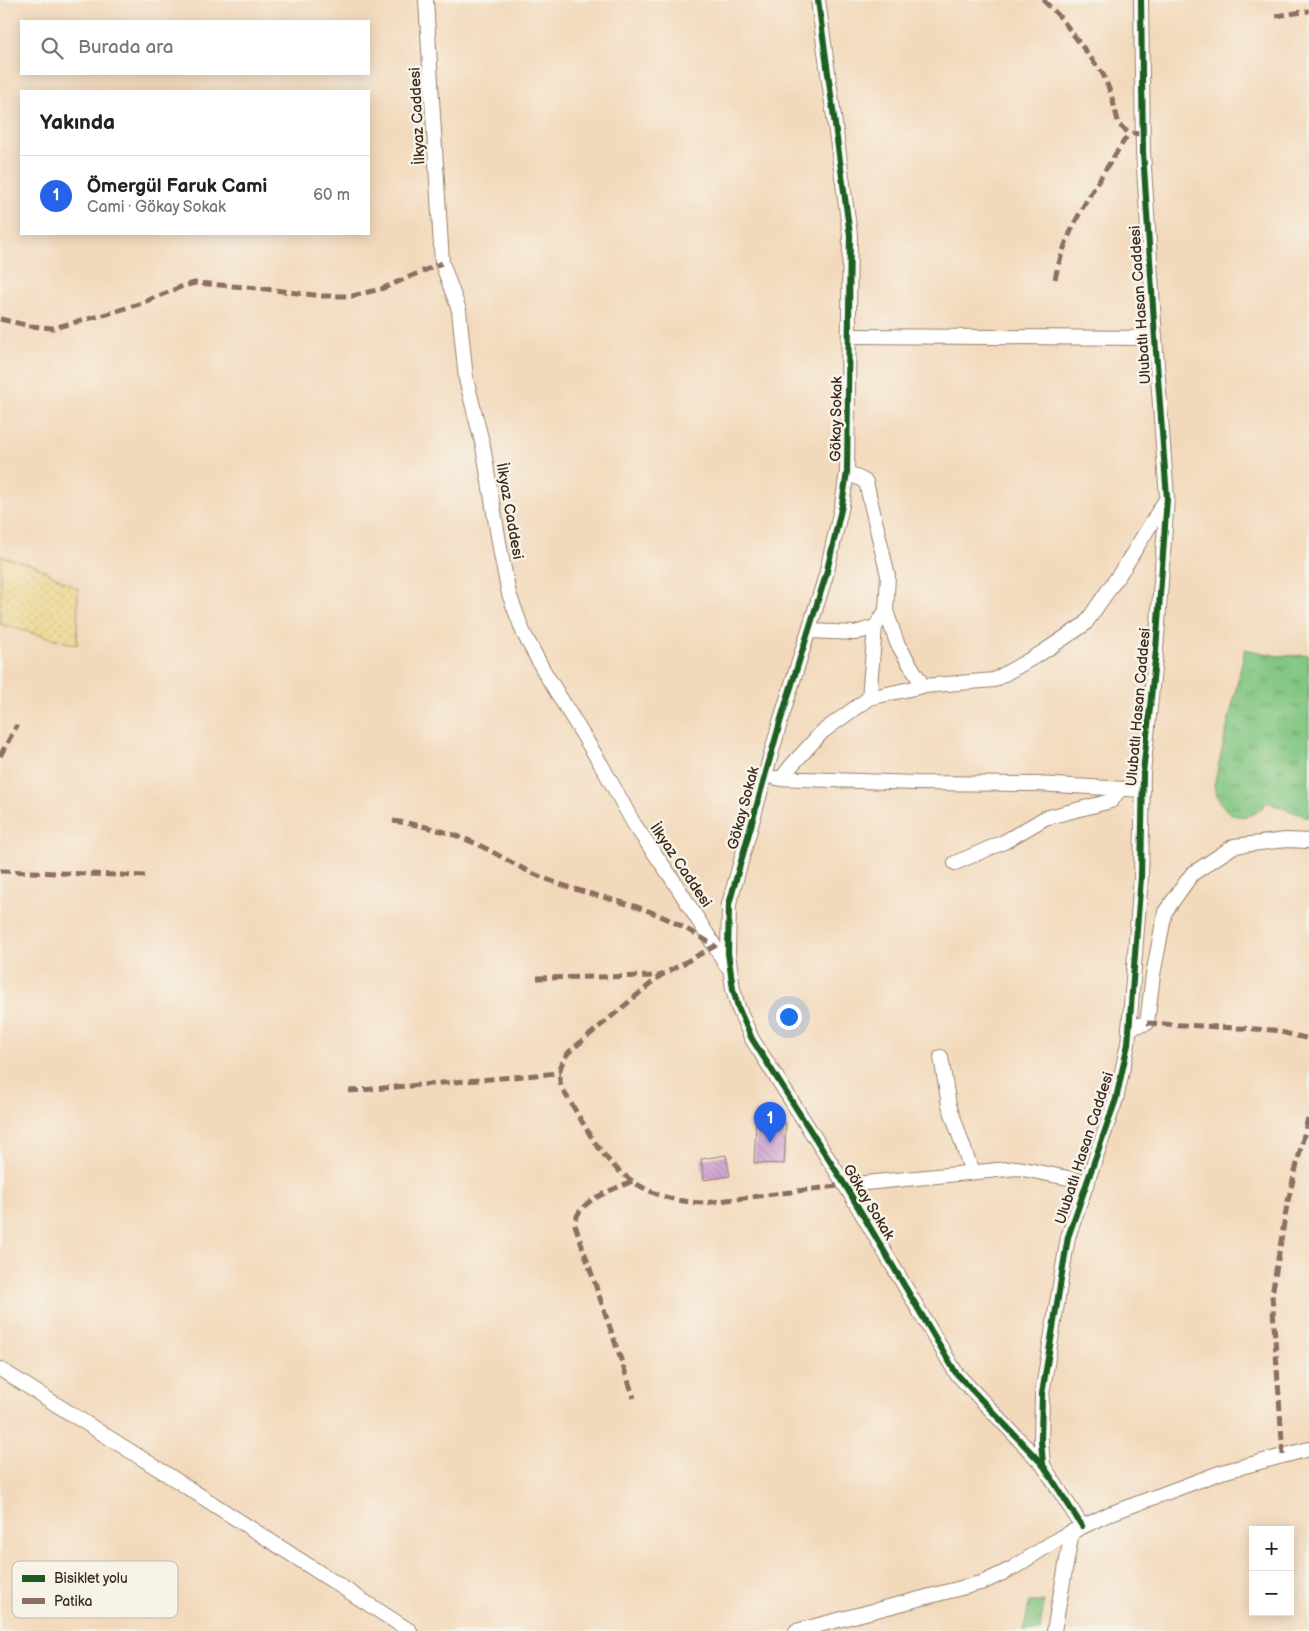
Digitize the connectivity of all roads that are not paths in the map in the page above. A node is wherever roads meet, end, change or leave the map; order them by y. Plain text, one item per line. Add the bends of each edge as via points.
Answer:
1 (426, 0) edge
2 (818, 0) edge
3 (1141, 0) edge
4 (850, 336) junction
5 (1155, 338) junction
6 (847, 472) junction
7 (1167, 498) junction
8 (886, 611) junction
9 (875, 627) junction
10 (809, 631) junction
11 (923, 686) junction
12 (869, 698) junction
13 (764, 778) junction
14 (781, 779) junction
15 (1120, 789) junction
16 (1143, 790) junction
17 (1309, 841) edge
18 (955, 863) dead end
19 (730, 971) junction
20 (1129, 1028) junction
21 (941, 1057) dead end
22 (972, 1172) junction
23 (1088, 1182) junction
24 (845, 1185) junction
25 (0, 1369) edge
26 (1309, 1449) edge
27 (1043, 1465) junction
28 (1077, 1529) junction
29 (410, 1631) edge
30 (796, 1631) edge
31 (1054, 1631) edge

1 - 19 street, İlkyaz Caddesi via 442,263 459,310 466,379 483,446 509,594 541,667 634,824 674,880
2 - 4 street, Gökay Sokak via 850,235
3 - 5 street, Ulubatlı Hasan Caddesi via 1143,152
4 - 5 street
4 - 6 street, Gökay Sokak
5 - 7 street, Ulubatlı Hasan Caddesi
6 - 8 street via 866,482 888,576
6 - 10 street, Gökay Sokak via 835,538
7 - 11 street via 1085,624 994,680
7 - 16 street, Ulubatlı Hasan Caddesi
8 - 9 street
8 - 11 street via 897,644
9 - 10 street via 855,632
9 - 12 street
10 - 13 street, Gökay Sokak
11 - 12 street
12 - 14 street via 822,732
13 - 14 street
13 - 19 street, Gökay Sokak via 729,904
14 - 15 street via 1037,784
15 - 16 street
15 - 18 street via 1111,801 1045,818 1004,842
16 - 20 street, Ulubatlı Hasan Caddesi via 1141,877
17 - 20 street via 1286,840 1234,846 1192,874 1165,912 1147,1023
19 - 24 street, Gökay Sokak via 738,1007 752,1039
20 - 23 street, Ulubatlı Hasan Caddesi via 1123,1073
21 - 22 street via 949,1104
22 - 23 street via 1018,1168
22 - 24 street
23 - 27 street, Ulubatlı Hasan Caddesi via 1068,1237 1044,1372 1040,1416
24 - 27 street, Gökay Sokak via 956,1373
25 - 29 street
26 - 28 street via 1222,1472
27 - 28 street, Gökay Sokak
28 - 30 street via 1014,1568 984,1582
28 - 31 street

